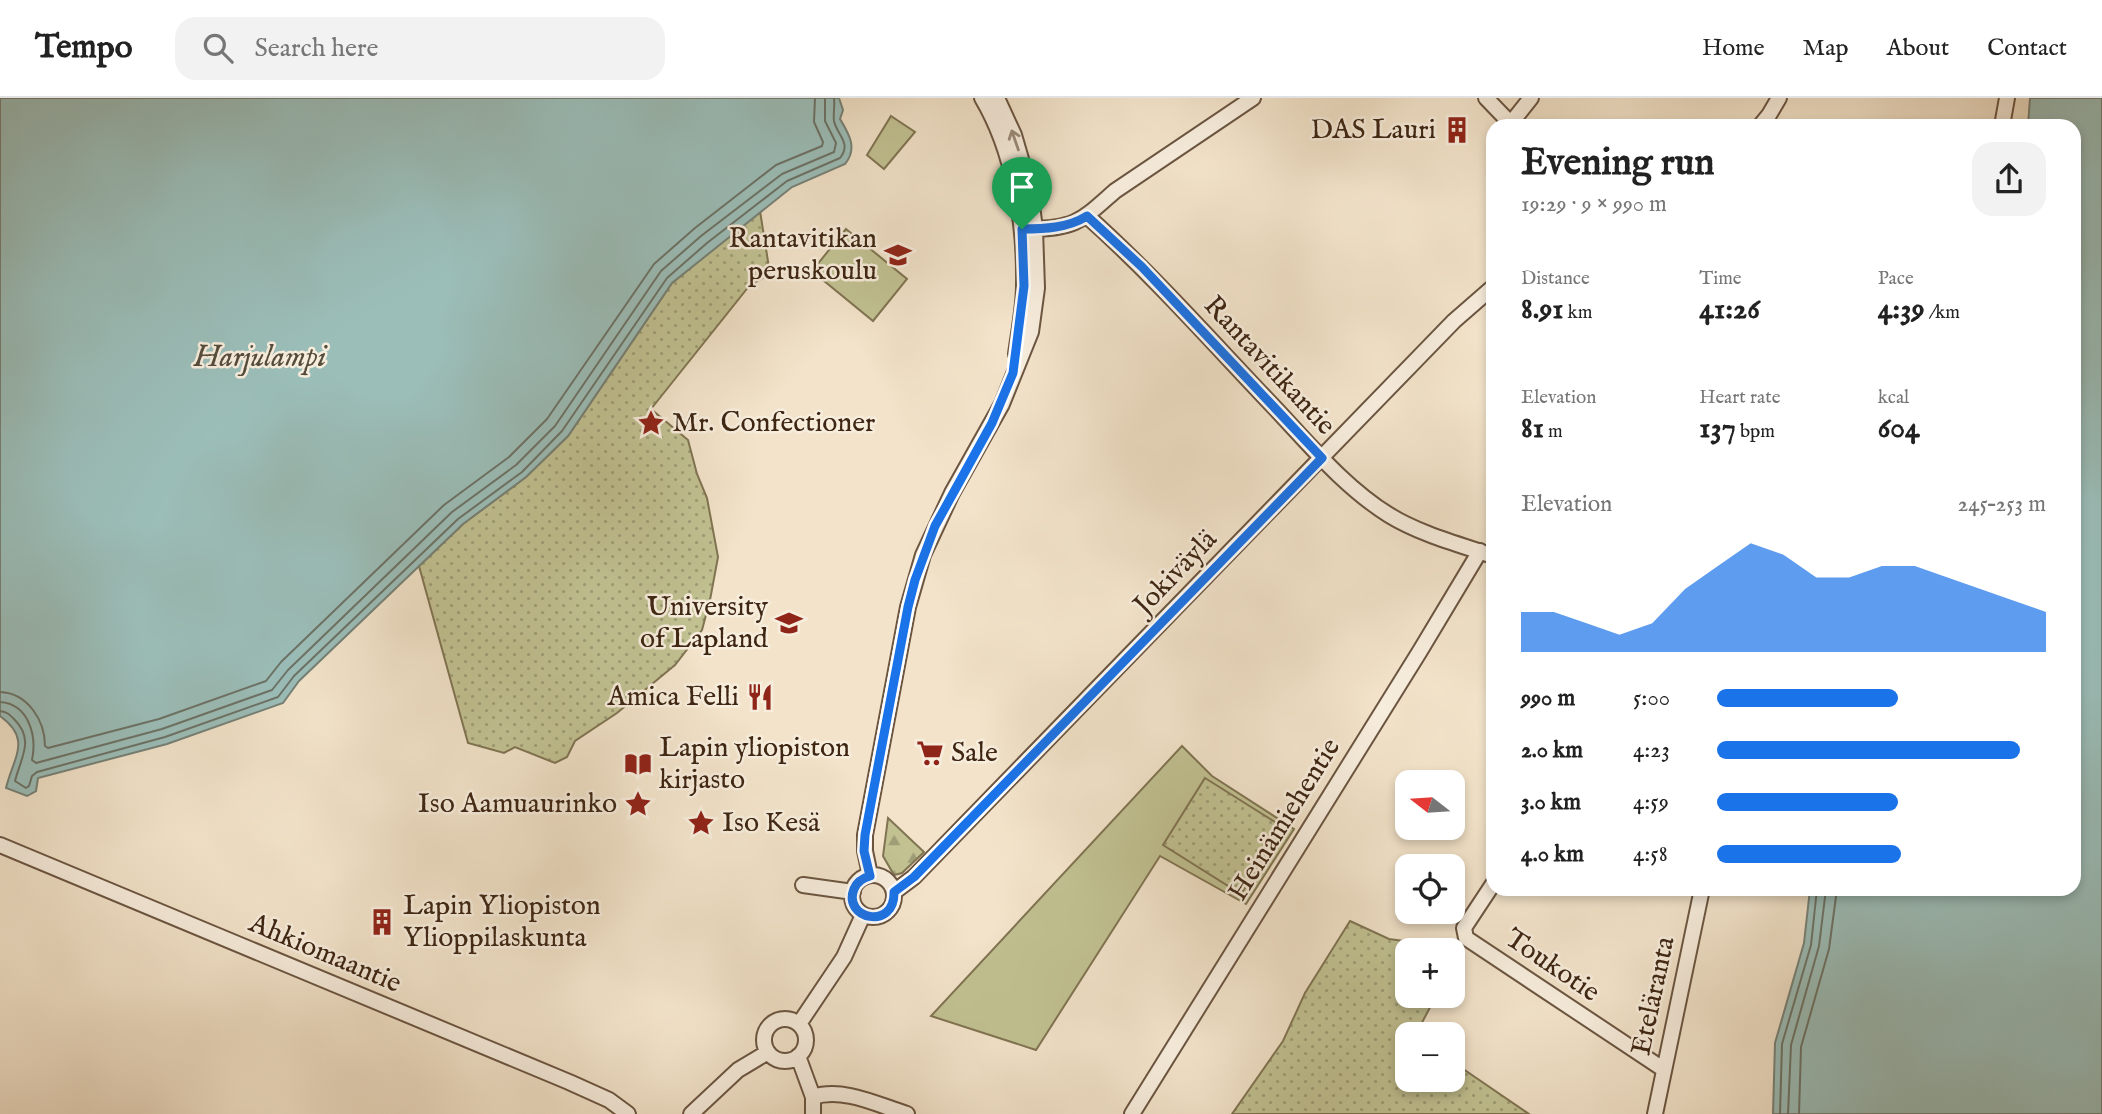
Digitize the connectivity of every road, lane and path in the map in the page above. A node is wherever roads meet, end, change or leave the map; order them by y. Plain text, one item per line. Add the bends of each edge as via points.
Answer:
1 (982, 98) edge
2 (997, 98) edge
3 (1253, 98) edge
4 (1486, 98) edge
5 (1531, 98) edge
6 (1779, 98) edge
7 (2007, 98) edge
8 (1506, 119) edge
9 (1516, 119) edge
10 (1766, 119) edge
11 (2003, 119) edge
12 (1087, 216) junction
13 (1028, 229) junction
14 (1486, 293) edge
15 (1322, 458) junction
16 (1486, 554) edge
17 (0, 845) edge
18 (870, 876) junction
19 (803, 885) dead end
20 (853, 892) junction
21 (894, 892) junction
22 (1486, 894) edge
23 (1700, 896) edge
24 (863, 915) junction
25 (799, 1024) junction
26 (768, 1052) junction
27 (799, 1056) junction
28 (1663, 1069) junction
29 (813, 1097) junction
30 (628, 1114) edge
31 (691, 1114) edge
32 (813, 1114) edge
33 (907, 1114) edge
34 (1132, 1114) edge
35 (1655, 1114) edge

1 - 13 street via 1001,138
13 -> 2 street via 1030,190 1014,135
3 - 12 street via 1115,191
4 - 8 street
5 - 9 street
6 - 10 street
7 - 11 street
12 - 13 street via 1070,224
12 - 15 street, Rantavitikantie via 1142,267
13 - 18 street via 1013,373 997,414 935,526 908,607 865,835
14 - 15 street, Jokiväylä
15 - 16 street, Rantavitikantie via 1390,516
15 - 21 street, Jokiväylä via 914,877
16 - 34 street, Heinämiehentie
17 - 30 street, Ahkiomaantie via 569,1082
18 - 20 street via 859,881
18 - 21 street via 883,877
19 - 20 street
20 - 24 street via 854,905
21 - 24 street via 888,911 876,917
22 - 28 street, Toukotie via 1464,928 1466,938
23 - 28 street, Eteläranta
24 - 25 street via 844,957
25 - 26 street via 786,1019 774,1022 765,1033
25 - 27 street via 806,1036
26 - 27 street via 779,1060
26 - 31 street via 738,1070
27 - 29 street
28 - 35 street, Eteläranta
29 - 32 street
29 - 33 street via 837,1093

